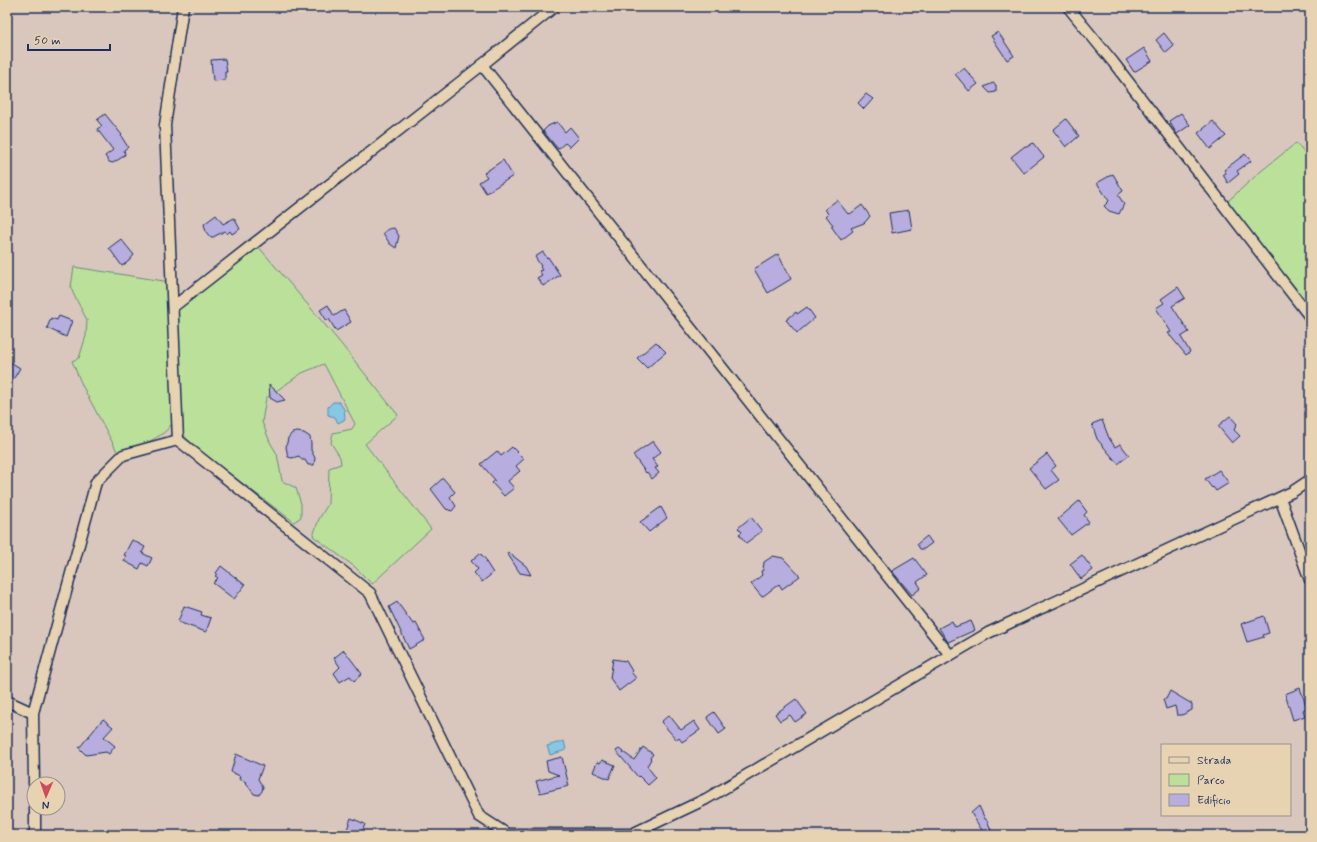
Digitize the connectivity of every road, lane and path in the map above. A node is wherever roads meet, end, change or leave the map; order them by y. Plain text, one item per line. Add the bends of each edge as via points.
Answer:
1 (183, 7) edge
2 (554, 7) edge
3 (1068, 7) edge
4 (482, 65) junction
5 (173, 307) junction
6 (1310, 317) edge
7 (178, 440) junction
8 (1310, 480) edge
9 (1280, 498) junction
10 (1310, 580) edge
11 (950, 655) junction
12 (7, 701) edge
13 (33, 713) junction
14 (34, 776) edge
15 (35, 816) edge
16 (35, 835) edge

1 - 5 street via 165,125
2 - 4 street
3 - 6 street
4 - 5 street
4 - 11 street
5 - 7 street
7 - 11 street via 370,593 479,816 507,834 632,834 706,799
7 - 13 street via 124,455 96,482
8 - 9 street
9 - 10 street
9 - 11 street via 988,633
12 - 13 street
13 - 14 street
15 - 16 street

